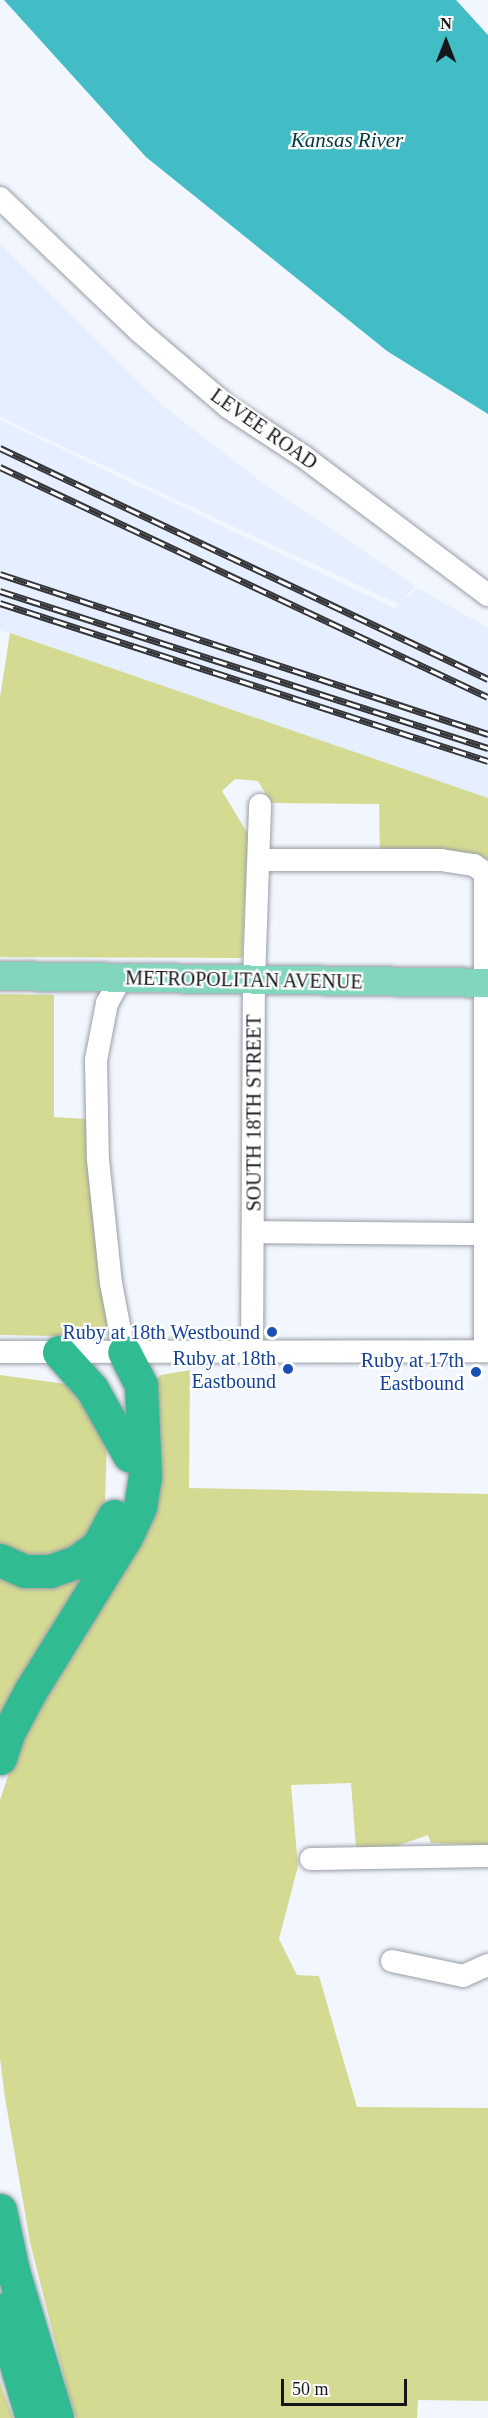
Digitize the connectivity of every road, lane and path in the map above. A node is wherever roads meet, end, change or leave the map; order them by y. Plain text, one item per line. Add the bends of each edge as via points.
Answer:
1 (0, 198) edge
2 (488, 595) edge
3 (260, 805) dead end
4 (260, 860) junction
5 (0, 976) edge
6 (121, 978) junction
7 (254, 980) junction
8 (486, 983) edge
9 (253, 1232) junction
10 (486, 1234) edge
11 (252, 1351) junction
12 (486, 1351) edge
13 (0, 1352) edge
14 (58, 1352) junction
15 (124, 1352) junction
16 (129, 1455) junction
17 (0, 1560) edge
18 (0, 1758) edge
19 (488, 1856) edge
20 (311, 1859) dead end
21 (392, 1961) dead end
22 (486, 1971) edge
23 (0, 2210) edge
24 (0, 2310) edge
25 (32, 2418) edge
26 (57, 2418) edge

1 - 2 street, LEVEE ROAD via 139,331 228,407 304,457
3 - 4 street, SOUTH 18TH STREET
4 - 7 street, SOUTH 18TH STREET
4 - 8 street via 441,860 474,865 485,873
5 - 6 main road, METROPOLITAN AVENUE
6 - 7 main road, METROPOLITAN AVENUE
6 - 15 street via 107,1003 96,1060 98,1160 111,1283
7 - 8 main road, METROPOLITAN AVENUE
7 - 9 street, SOUTH 18TH STREET
8 - 10 street
9 - 10 street
9 - 11 street, SOUTH 18TH STREET
10 - 12 street
11 - 12 street
11 - 15 street
13 - 14 street
14 - 15 street
14 - 16 highway via 92,1389
15 - 16 highway via 122,1384
15 - 18 highway via 141,1386 146,1477 140,1507 126,1538 31,1690 8,1733
16 - 17 highway via 126,1485 98,1546 76,1562 51,1571 25,1571
19 - 20 street
21 - 22 street via 464,1977
23 - 26 highway
24 - 25 highway

